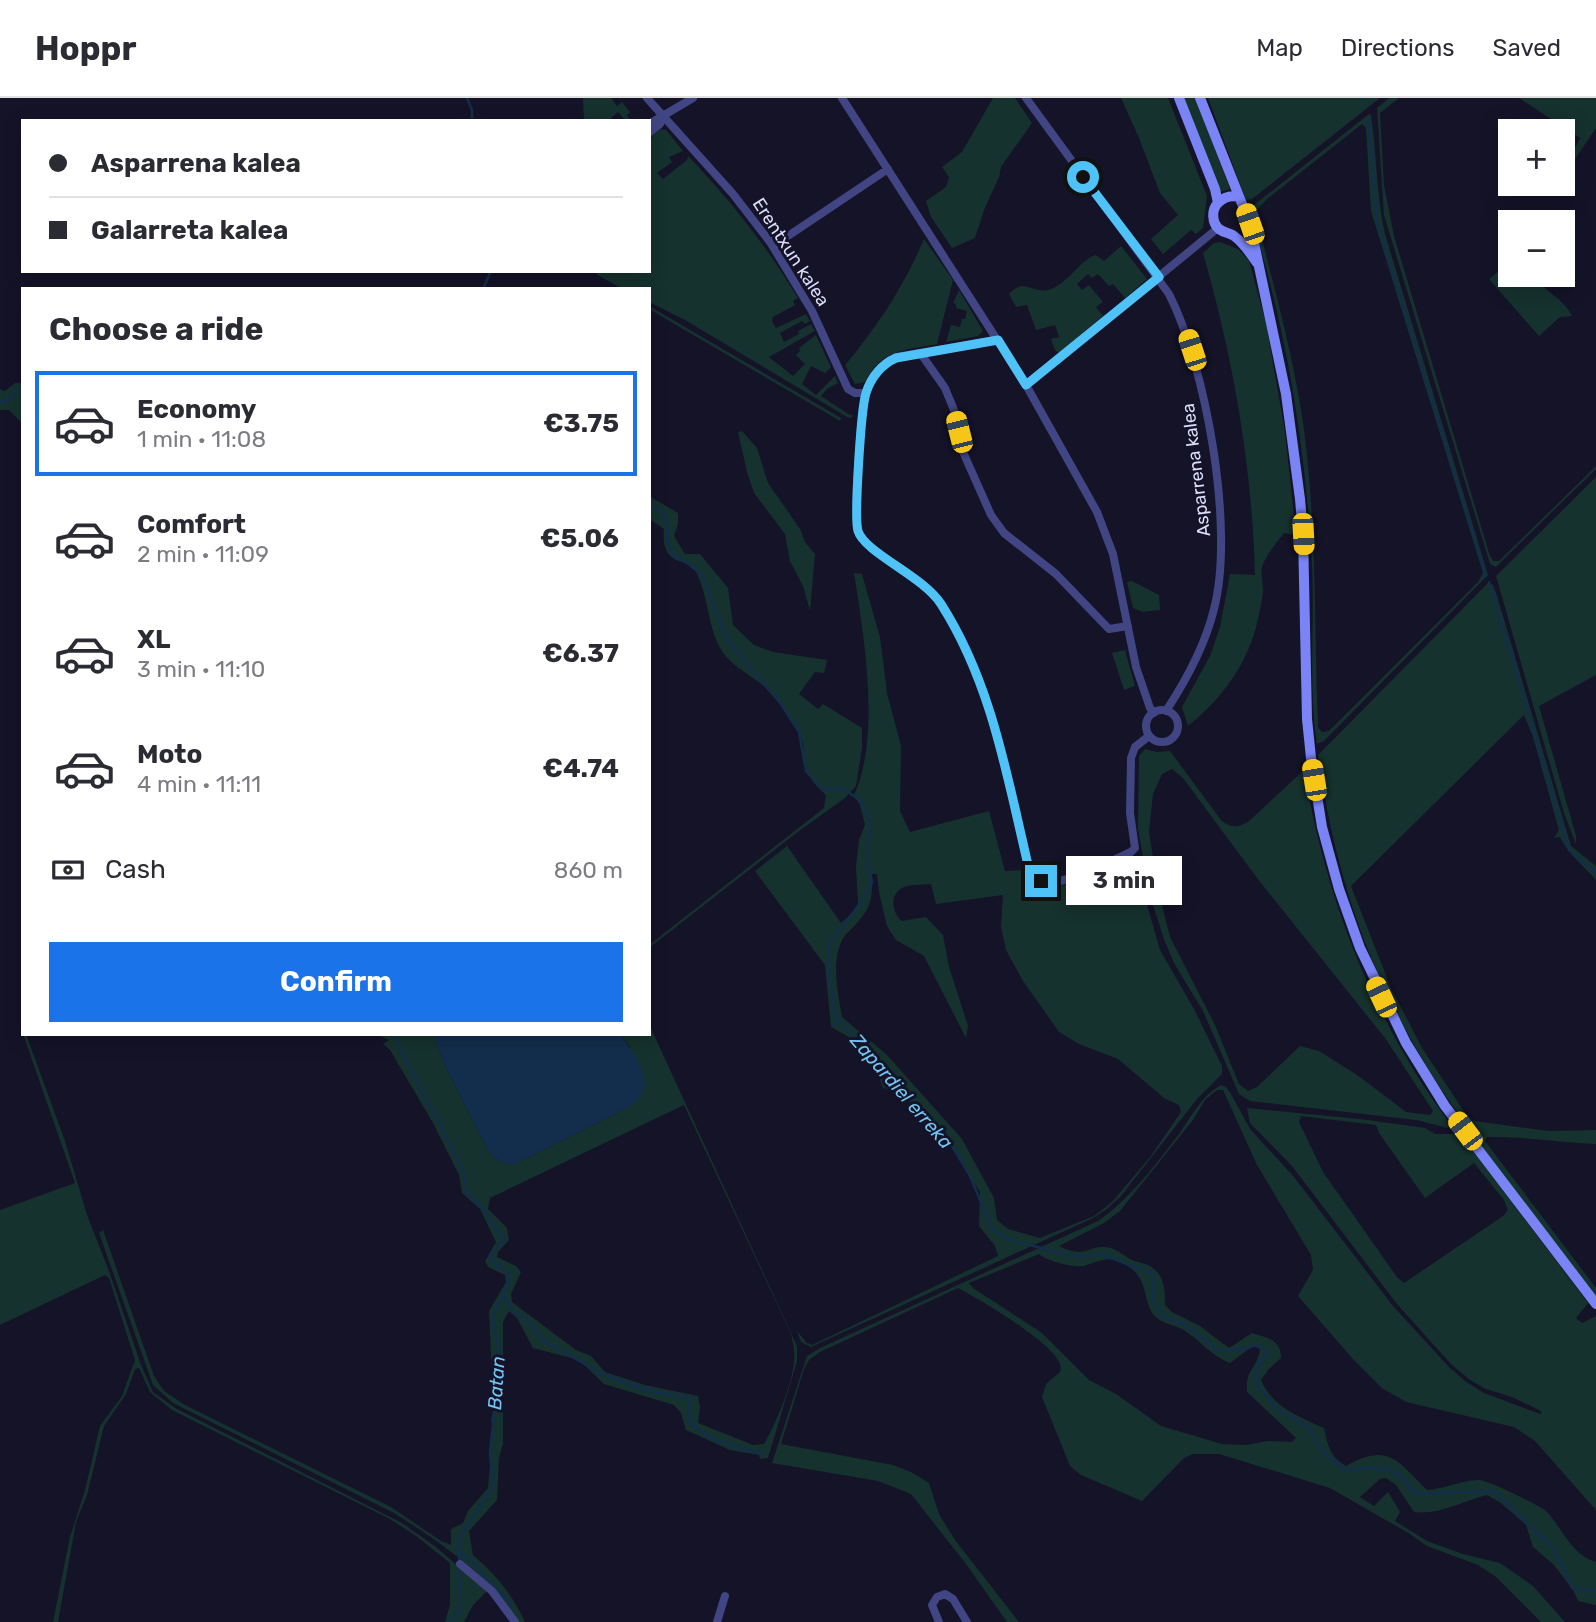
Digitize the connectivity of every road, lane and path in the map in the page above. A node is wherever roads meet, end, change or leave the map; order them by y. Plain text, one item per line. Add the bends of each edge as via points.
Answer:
1 (647, 98) edge
2 (692, 98) edge
3 (842, 98) edge
4 (1026, 98) edge
5 (1179, 98) edge
6 (1200, 98) edge
7 (662, 117) junction
8 (651, 123) edge
9 (651, 131) edge
10 (888, 169) junction
11 (1239, 197) junction
12 (1218, 203) junction
13 (1250, 224) junction
14 (1218, 228) junction
15 (1232, 234) junction
16 (770, 242) junction
17 (1258, 265) junction
18 (1159, 277) junction
19 (998, 340) junction
20 (921, 354) junction
21 (1026, 385) junction
22 (866, 393) junction
23 (1128, 626) junction
24 (1166, 711) junction
25 (1154, 713) junction
26 (1149, 736) junction
27 (1596, 1304) edge
28 (460, 1564) dead end
29 (725, 1596) dead end
30 (515, 1622) edge
31 (717, 1622) edge
32 (939, 1622) edge
33 (967, 1622) edge

1 - 7 street, Erentxun kalea
2 - 7 street
3 - 10 street
4 - 18 street, Asparrena kalea
5 - 12 main road
6 - 11 main road
7 - 8 street
7 - 9 street
7 - 16 street, Erentxun kalea
10 - 16 street via 788,236
10 - 19 street
11 - 12 main road via 1229,196
11 - 13 main road
12 - 14 main road via 1213,214
13 - 15 main road
13 - 17 main road
14 - 15 main road
14 - 18 street
15 - 17 main road
16 - 22 street, Erentxun kalea via 812,311 848,389
17 - 27 main road via 1292,433 1305,571 1305,691 1311,758 1322,827 1339,890 1375,983 1423,1074
18 - 21 street
18 - 24 street, Asparrena kalea via 1185,327 1198,370 1217,482 1221,541 1216,599 1206,634
19 - 20 street
19 - 21 street
20 - 22 street via 889,361
20 - 23 street via 945,388 963,452 991,516 1109,629
21 - 23 street via 1107,534
22 - 26 street via 858,531 869,547 929,589 984,688 1031,873 1041,881 1054,882 1135,848 1131,758 1135,747
23 - 25 street via 1136,667
24 - 25 street
24 - 26 street via 1178,720 1177,732 1168,742
25 - 26 street via 1147,723
28 - 30 street via 492,1591
29 - 31 street
32 - 33 street via 932,1605 945,1594

